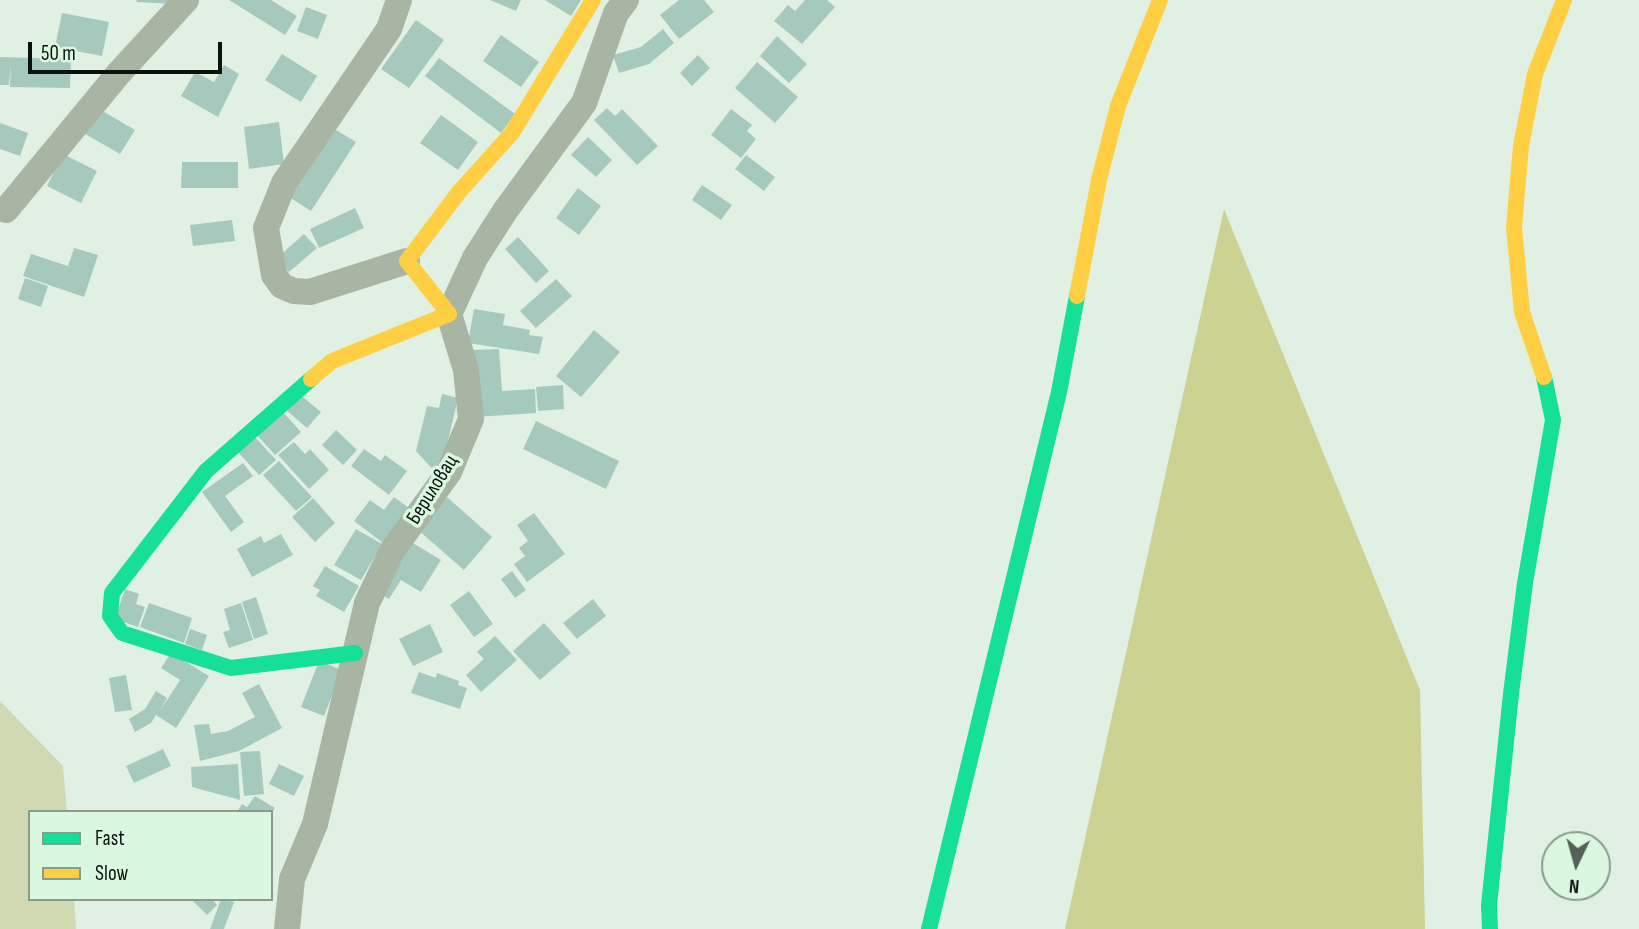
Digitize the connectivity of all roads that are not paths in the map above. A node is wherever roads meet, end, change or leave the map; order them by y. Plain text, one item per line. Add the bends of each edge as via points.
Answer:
1 (186, 0) edge
2 (399, 0) edge
3 (593, 0) edge
4 (626, 0) edge
5 (1160, 0) edge
6 (1564, 0) edge
7 (6, 210) dead end
8 (407, 261) junction
9 (449, 314) junction
10 (355, 653) junction
11 (287, 929) edge
12 (929, 929) edge
13 (1490, 929) edge

1 - 7 street
2 - 8 street via 389,29 284,183 266,228 274,275 293,291 310,292
3 - 8 street via 512,132
4 - 9 street via 615,13 584,103 505,211 475,258
5 - 12 street via 1118,106 1099,180 1059,392
6 - 13 street via 1535,74 1521,146 1515,213 1522,313 1548,389 1553,420 1511,694
8 - 9 street
9 - 10 street, Бериловац via 466,370 471,419 449,472 392,551 367,603
9 - 10 street via 332,360 206,471 112,593 110,617 122,633 231,668
10 - 11 street, Бериловац via 315,824 292,879

